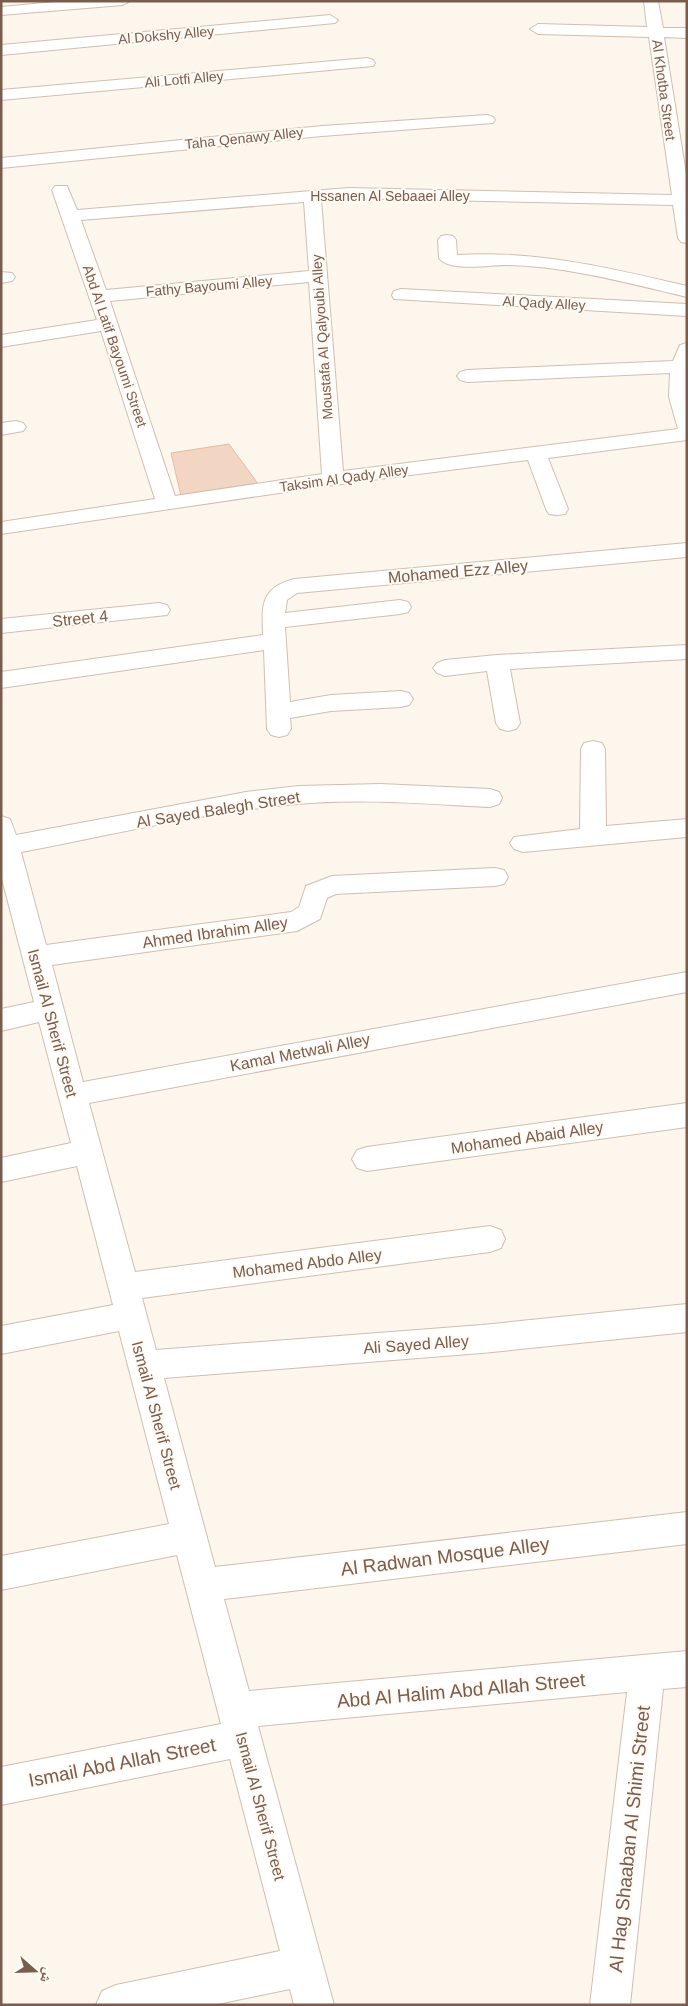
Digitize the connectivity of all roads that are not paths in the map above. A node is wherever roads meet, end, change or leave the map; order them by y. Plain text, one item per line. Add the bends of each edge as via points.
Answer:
1 (123, 1) edge
2 (651, 1) edge
3 (1, 11) edge
4 (330, 20) dead end
5 (538, 29) dead end
6 (656, 32) junction
7 (687, 33) edge
8 (1, 50) edge
9 (367, 63) dead end
10 (1, 95) edge
11 (487, 120) dead end
12 (670, 129) junction
13 (687, 130) edge
14 (1, 163) edge
15 (682, 178) edge
16 (61, 190) dead end
17 (312, 195) junction
18 (681, 200) junction
19 (70, 216) junction
20 (687, 238) edge
21 (446, 240) dead end
22 (318, 276) junction
23 (687, 292) edge
24 (99, 296) junction
25 (401, 296) dead end
26 (687, 310) edge
27 (108, 324) junction
28 (1, 341) edge
29 (684, 358) edge
30 (467, 376) dead end
31 (687, 428) edge
32 (687, 434) edge
33 (536, 453) junction
34 (333, 479) junction
35 (167, 503) junction
36 (557, 509) dead end
37 (1, 528) edge
38 (687, 550) edge
39 (400, 607) dead end
40 (158, 610) dead end
41 (1, 626) edge
42 (275, 631) junction
43 (687, 652) edge
44 (497, 662) junction
45 (445, 668) dead end
46 (1, 680) edge
47 (401, 699) dead end
48 (508, 723) dead end
49 (593, 749) dead end
50 (490, 798) dead end
51 (687, 828) edge
52 (4, 835) edge
53 (593, 836) junction
54 (523, 843) dead end
55 (495, 877) dead end
56 (12, 906) edge
57 (36, 957) junction
58 (687, 982) edge
59 (49, 1009) junction
60 (1, 1020) edge
61 (72, 1095) junction
62 (687, 1115) edge
63 (88, 1152) junction
64 (367, 1159) dead end
65 (1, 1170) edge
66 (490, 1239) dead end
67 (127, 1302) junction
68 (687, 1318) edge
69 (1, 1340) edge
70 (144, 1365) junction
71 (687, 1528) edge
72 (189, 1536) junction
73 (1, 1573) edge
74 (203, 1585) junction
75 (687, 1669) edge
76 (647, 1673) junction
77 (239, 1724) junction
78 (1, 1786) edge
79 (304, 1966) junction
80 (116, 2005) edge
81 (314, 2005) edge
82 (610, 2005) edge

1 - 3 street
2 - 6 street, Al Khotba Street
4 - 8 street, Al Dokshy Alley
5 - 6 street
6 - 7 street
6 - 12 street, Al Khotba Street via 671,85
9 - 10 street, Ali Lotfi Alley
11 - 14 street, Taha Qenawy Alley via 322,130
12 - 13 street
12 - 15 street, Al Khotba Street
15 - 18 street, Al Khotba Street
16 - 19 street, Abd Al Latif Bayoumi Street
17 - 18 street, Hssanen Al Sebaaei Alley via 396,193
17 - 19 street, Hssanen Al Sebaaei Alley
17 - 22 street, Moustafa Al Qalyoubi Alley
18 - 20 street, Al Khotba Street
19 - 24 street, Abd Al Latif Bayoumi Street
21 - 23 street via 448,258 454,261 500,259 555,263
22 - 24 street, Fathy Bayoumi Alley
22 - 34 street, Moustafa Al Qalyoubi Alley
24 - 27 street, Abd Al Latif Bayoumi Street
25 - 26 street, Al Qady Alley
27 - 28 street
27 - 35 street, Abd Al Latif Bayoumi Street
29 - 30 street
29 - 31 street via 678,405
32 - 33 street, Taksim Al Qady Alley
33 - 34 street, Taksim Al Qady Alley
33 - 36 street
34 - 35 street, Taksim Al Qady Alley
35 - 37 street, Taksim Al Qady Alley
38 - 42 street, Mohamed Ezz Alley via 294,586 285,589 274,600
39 - 42 street
40 - 41 street, Street 4
42 - 46 street
42 - 47 street, Mohamed Ezz Alley via 279,720 331,703
43 - 44 street
44 - 45 street
44 - 48 street
49 - 53 street
50 - 52 street, Al Sayed Balegh Street via 381,793 270,798
51 - 53 street
52 - 56 street, Ismail Al Sherif Street
53 - 54 street
55 - 57 street, Ahmed Ibrahim Alley via 332,885 315,893 311,912 297,921
56 - 57 street, Ismail Al Sherif Street
57 - 59 street, Ismail Al Sherif Street
58 - 61 street, Kamal Metwali Alley
59 - 60 street
59 - 61 street, Ismail Al Sherif Street
61 - 63 street, Ismail Al Sherif Street
62 - 64 street, Mohamed Abaid Alley
63 - 65 street
63 - 67 street, Ismail Al Sherif Street
66 - 67 street, Mohamed Abdo Alley
67 - 69 street, Mohamed Abdo Alley
67 - 70 street, Ismail Al Sherif Street
68 - 70 street, Ali Sayed Alley via 482,1339
70 - 72 street, Ismail Al Sherif Street
71 - 74 street, Al Radwan Mosque Alley
72 - 73 street
72 - 74 street, Ismail Al Sherif Street
74 - 77 street, Ismail Al Sherif Street
75 - 76 street, Abd Al Halim Abd Allah Street
76 - 77 street, Abd Al Halim Abd Allah Street
76 - 82 street, Al Hag Shaaban Al Shimi Street
77 - 78 street, Ismail Abd Allah Street
77 - 79 street, Ismail Al Sherif Street
79 - 80 street
79 - 81 street, Ismail Al Sherif Street

